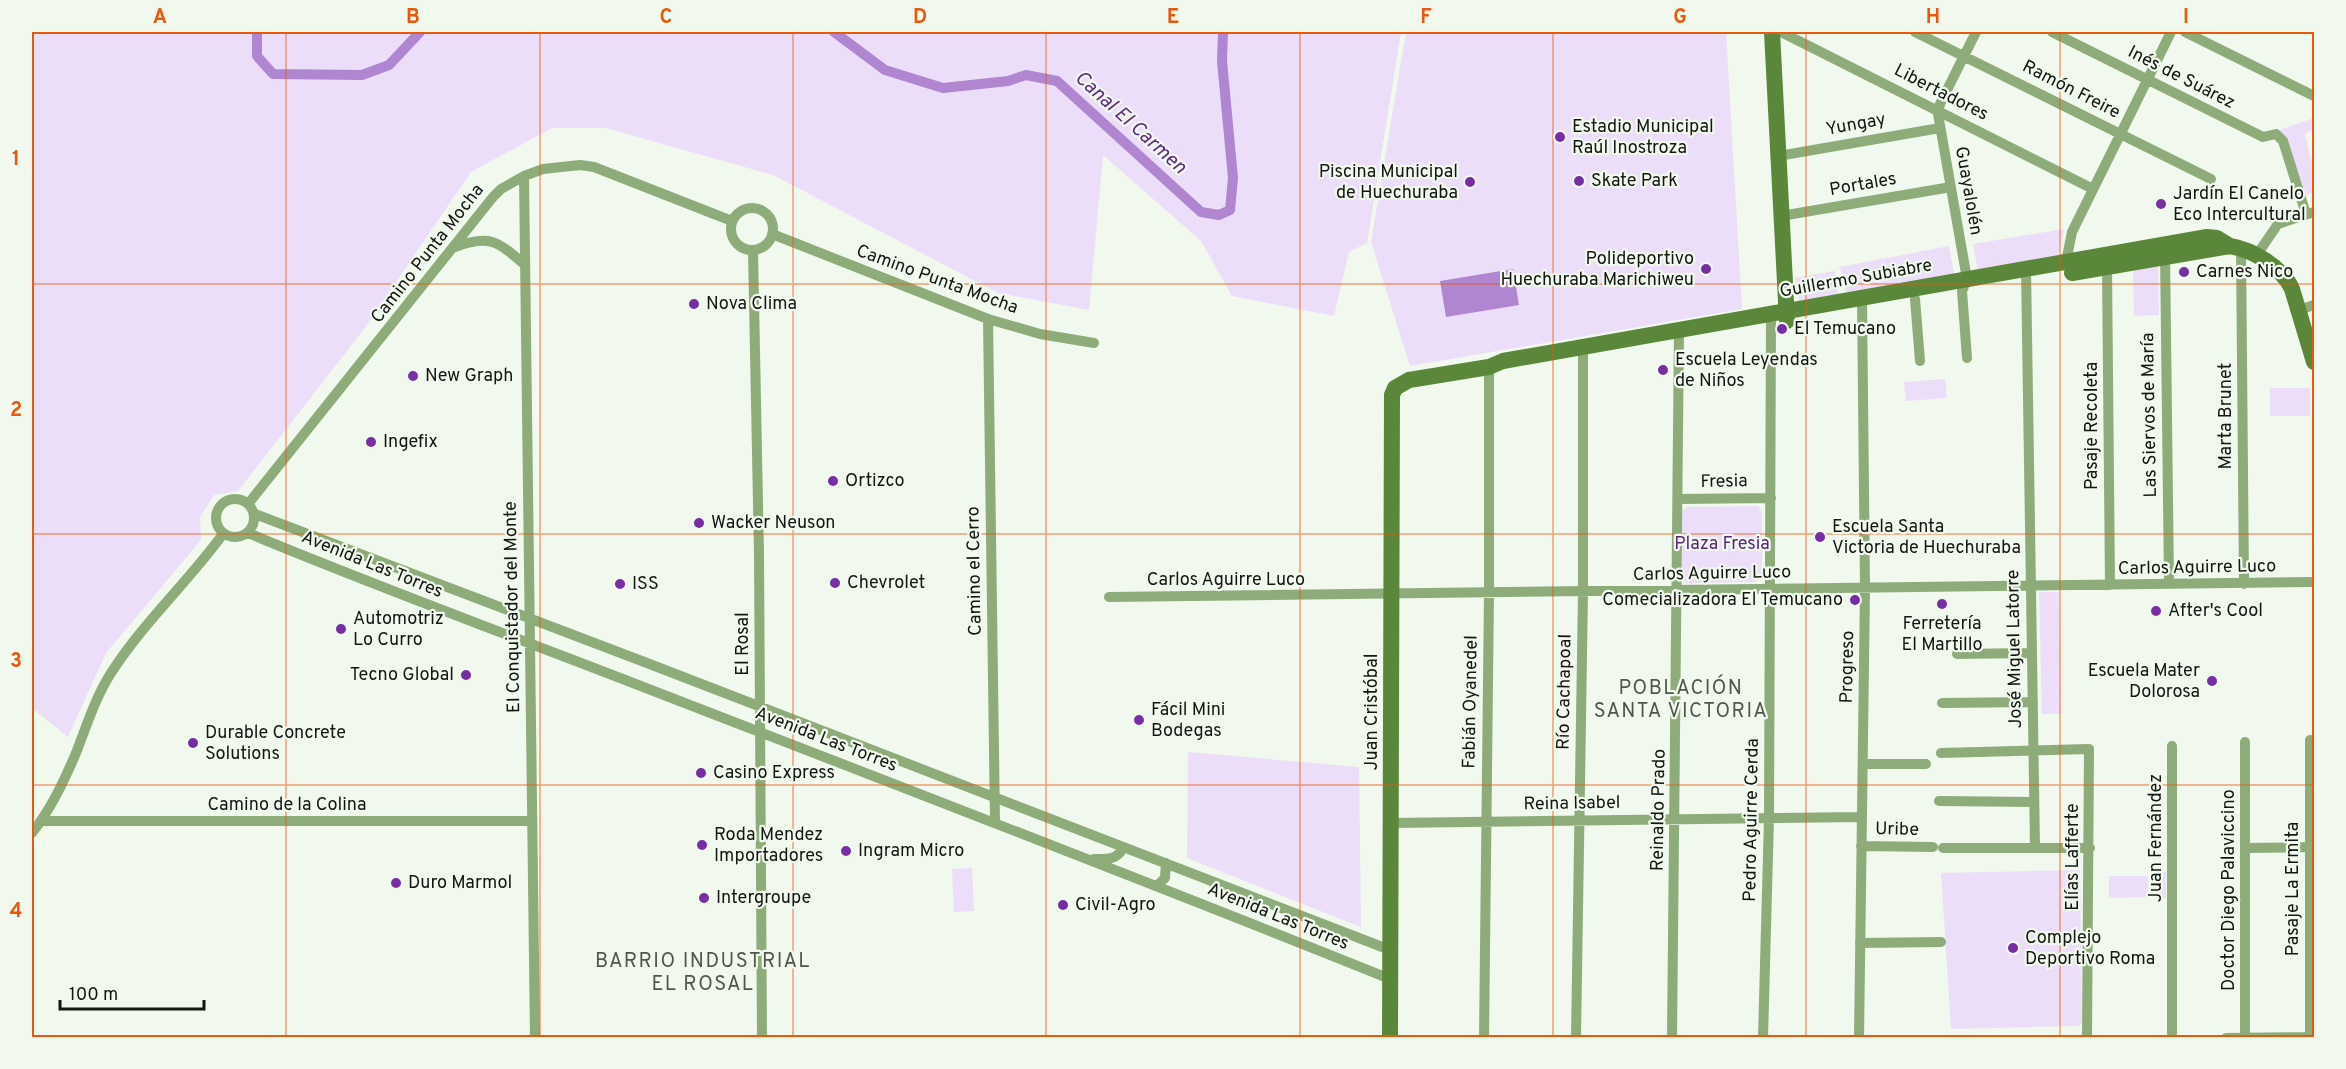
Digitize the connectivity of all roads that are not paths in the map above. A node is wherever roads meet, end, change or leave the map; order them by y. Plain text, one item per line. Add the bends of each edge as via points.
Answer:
1 (1777, 32) edge
2 (1915, 32) edge
3 (1976, 32) edge
4 (2052, 32) edge
5 (2171, 32) edge
6 (2185, 32) edge
7 (1964, 56) junction
8 (2148, 79) junction
9 (2314, 96) edge
10 (1939, 110) junction
11 (1940, 128) junction
12 (2120, 134) junction
13 (1778, 156) junction
14 (524, 176) junction
15 (2211, 179) dead end
16 (1951, 187) junction
17 (2093, 189) junction
18 (2310, 213) edge
19 (1781, 216) junction
20 (732, 222) junction
21 (772, 234) junction
22 (454, 247) junction
23 (753, 250) junction
24 (2242, 250) junction
25 (2165, 251) junction
26 (2066, 262) junction
27 (524, 264) junction
28 (2107, 267) junction
29 (2025, 275) junction
30 (1964, 285) junction
31 (1915, 299) junction
32 (1862, 303) junction
33 (2307, 307) edge
34 (1778, 318) junction
35 (988, 319) junction
36 (1679, 335) junction
37 (1094, 343) dead end
38 (1583, 351) junction
39 (1966, 358) dead end
40 (1920, 361) dead end
41 (2314, 362) edge
42 (1489, 367) junction
43 (1395, 388) joint
44 (1771, 498) junction
45 (1678, 499) junction
46 (248, 504) junction
47 (255, 514) junction
48 (248, 533) junction
49 (223, 534) junction
50 (2314, 582) edge
51 (2169, 584) junction
52 (2244, 584) junction
53 (2110, 585) junction
54 (2031, 586) junction
55 (1865, 589) junction
56 (1770, 590) junction
57 (1677, 591) junction
58 (1583, 592) junction
59 (1489, 593) junction
60 (1391, 595) junction
61 (1109, 597) dead end
62 (529, 618) junction
63 (530, 643) junction
64 (2032, 653) junction
65 (1957, 654) dead end
66 (2033, 702) junction
67 (1942, 703) dead end
68 (760, 706) junction
69 (760, 732) junction
70 (2310, 740) dead end
71 (2245, 742) dead end
72 (2172, 746) dead end
73 (2033, 751) junction
74 (1941, 753) dead end
75 (1863, 764) junction
76 (1926, 764) dead end
77 (994, 797) junction
78 (1939, 801) dead end
79 (2034, 802) junction
80 (1862, 817) junction
81 (1769, 818) junction
82 (1676, 819) junction
83 (1579, 820) junction
84 (41, 821) junction
85 (532, 821) junction
86 (1485, 822) junction
87 (995, 823) junction
88 (1391, 823) junction
89 (32, 833) edge
90 (1861, 846) junction
91 (2312, 847) edge
92 (1123, 848) junction
93 (2035, 848) junction
94 (2090, 848) junction
95 (2245, 848) junction
96 (1087, 859) junction
97 (1166, 863) junction
98 (1157, 886) junction
99 (1941, 942) dead end
100 (1860, 943) junction
101 (1390, 950) junction
102 (1390, 979) junction
103 (2245, 1037) edge
104 (2256, 1037) edge
105 (2312, 1037) edge
106 (536, 1038) edge
107 (762, 1038) edge
108 (1390, 1038) edge
109 (1484, 1038) edge
110 (1576, 1038) edge
111 (1672, 1038) edge
112 (1763, 1038) edge
113 (1858, 1038) edge
114 (2087, 1038) edge
115 (2172, 1038) edge
116 (2226, 1038) edge

1 - 10 street, Libertadores
1 - 13 street
2 - 7 street, Ramón Freire
3 - 7 street, Guayalolén
4 - 8 street, Inés de Suárez
5 - 8 street
6 - 9 street
7 - 10 street, Guayalolén
7 - 12 street, Ramón Freire
8 - 12 street
8 - 18 street, Inés de Suárez via 2263,137 2276,134 2283,141
10 - 11 street, Guayalolén
10 - 17 street, Libertadores
11 - 13 street, Yungay
11 - 16 street, Guayalolén
12 - 15 street, Ramón Freire
12 - 17 street
13 - 19 street
14 - 20 street, Camino Punta Mocha via 565,165 594,167
14 - 22 street, Camino Punta Mocha via 501,189
14 - 27 street, El Conquistador del Monte
16 - 19 street, Portales
16 - 30 street, Guayalolén
17 - 26 street via 2071,234
18 - 24 street via 2278,224
19 - 34 street
20 - 21 street via 741,211 755,208 767,214
20 - 23 street via 735,242
21 - 23 street via 765,245
21 - 35 street, Camino Punta Mocha
22 - 27 street via 475,240 493,242
22 - 46 street, Camino Punta Mocha
23 - 68 street, El Rosal
24 - 25 street, Guillermo Subiabre
24 - 33 street via 2283,274
24 - 52 street, Marta Brunet
25 - 26 street, Guillermo Subiabre
25 - 28 street, Guillermo Subiabre
25 - 51 street, Las Siervos de María
26 - 29 street, Guillermo Subiabre
27 - 62 street, El Conquistador del Monte
28 - 29 street, Guillermo Subiabre
28 - 53 street, Pasaje Recoleta
29 - 30 street, Guillermo Subiabre
29 - 54 street, José Miguel Latorre
30 - 31 street, Guillermo Subiabre
30 - 32 street, Guillermo Subiabre
30 - 39 street, Guayalolén
31 - 32 street, Guillermo Subiabre
31 - 40 street
32 - 34 street, Guillermo Subiabre
32 - 55 street, Progreso
33 - 41 street
34 - 36 street, Guillermo Subiabre
34 - 44 street, Pedro Aguirre Cerda
35 - 37 street, Camino Punta Mocha via 1040,334
35 - 77 street, Camino el Cerro
36 - 38 street, Guillermo Subiabre
36 - 45 street, Reinaldo Prado
38 - 42 street, Guillermo Subiabre via 1503,361
38 - 58 street, Río Cachapoal
42 - 43 street, Guillermo Subiabre via 1409,380
42 - 59 street, Fabián Oyanedel
43 - 60 street, Juan Cristóbal
44 - 45 street, Fresia
44 - 56 street, Pedro Aguirre Cerda
45 - 57 street, Reinaldo Prado
46 - 47 street
46 - 49 street via 232,499 219,508 216,519
47 - 48 street
47 - 62 street, Avenida Las Torres
48 - 49 street via 233,538
48 - 63 street, Avenida Las Torres via 365,582
49 - 84 street via 111,672 60,789
50 - 52 street, Carlos Aguirre Luco
51 - 52 street, Carlos Aguirre Luco
51 - 53 street, Carlos Aguirre Luco
53 - 54 street, Carlos Aguirre Luco
54 - 55 street, Carlos Aguirre Luco
54 - 64 street, José Miguel Latorre
55 - 56 street, Carlos Aguirre Luco
55 - 75 street, Progreso
56 - 57 street, Carlos Aguirre Luco
56 - 81 street, Pedro Aguirre Cerda
57 - 58 street, Carlos Aguirre Luco
57 - 82 street, Reinaldo Prado
58 - 59 street, Carlos Aguirre Luco
58 - 83 street, Río Cachapoal
59 - 60 street, Carlos Aguirre Luco
59 - 86 street, Fabián Oyanedel
60 - 61 street, Carlos Aguirre Luco
60 - 88 street, Juan Cristóbal
62 - 63 street, El Conquistador del Monte
62 - 68 street, Avenida Las Torres
63 - 69 street, Avenida Las Torres
63 - 85 street, El Conquistador del Monte
64 - 65 street
64 - 66 street, José Miguel Latorre
66 - 67 street
66 - 73 street, José Miguel Latorre
68 - 69 street, El Rosal
68 - 77 street, Avenida Las Torres
69 - 87 street, Avenida Las Torres
69 - 107 street, El Rosal
70 - 91 street, Pasaje La Ermita
71 - 95 street, Doctor Diego Palaviccino
72 - 115 street, Juan Fernández
73 - 74 street
73 - 79 street, José Miguel Latorre
73 - 94 street, Elías Lafferte via 2089,748
75 - 76 street
75 - 80 street, Progreso
77 - 87 street, Camino el Cerro
77 - 92 street, Avenida Las Torres
78 - 79 street
79 - 93 street, José Miguel Latorre
80 - 81 street, Reina Isabel
80 - 90 street, Progreso
81 - 82 street, Reina Isabel
81 - 112 street, Pedro Aguirre Cerda
82 - 83 street, Reina Isabel
82 - 111 street, Reinaldo Prado
83 - 86 street, Reina Isabel
83 - 110 street, Río Cachapoal
84 - 85 street, Camino de la Colina
84 - 89 street
85 - 106 street, El Conquistador del Monte
86 - 88 street, Reina Isabel
86 - 109 street, Fabián Oyanedel
87 - 96 street, Avenida Las Torres
88 - 101 street, Juan Cristóbal
90 - 93 street, Uribe
90 - 100 street, Progreso
91 - 95 street
91 - 105 street, Pasaje La Ermita
92 - 96 street via 1113,858
92 - 97 street, Avenida Las Torres
93 - 94 street, Uribe
94 - 114 street, Elías Lafferte
95 - 103 street, Doctor Diego Palaviccino
96 - 98 street, Avenida Las Torres
97 - 98 street via 1165,878
97 - 101 street, Avenida Las Torres
98 - 102 street, Avenida Las Torres
99 - 100 street
100 - 113 street, Progreso
101 - 102 street, Juan Cristóbal
102 - 108 street, Juan Cristóbal
103 - 104 street
103 - 116 street
104 - 105 street

